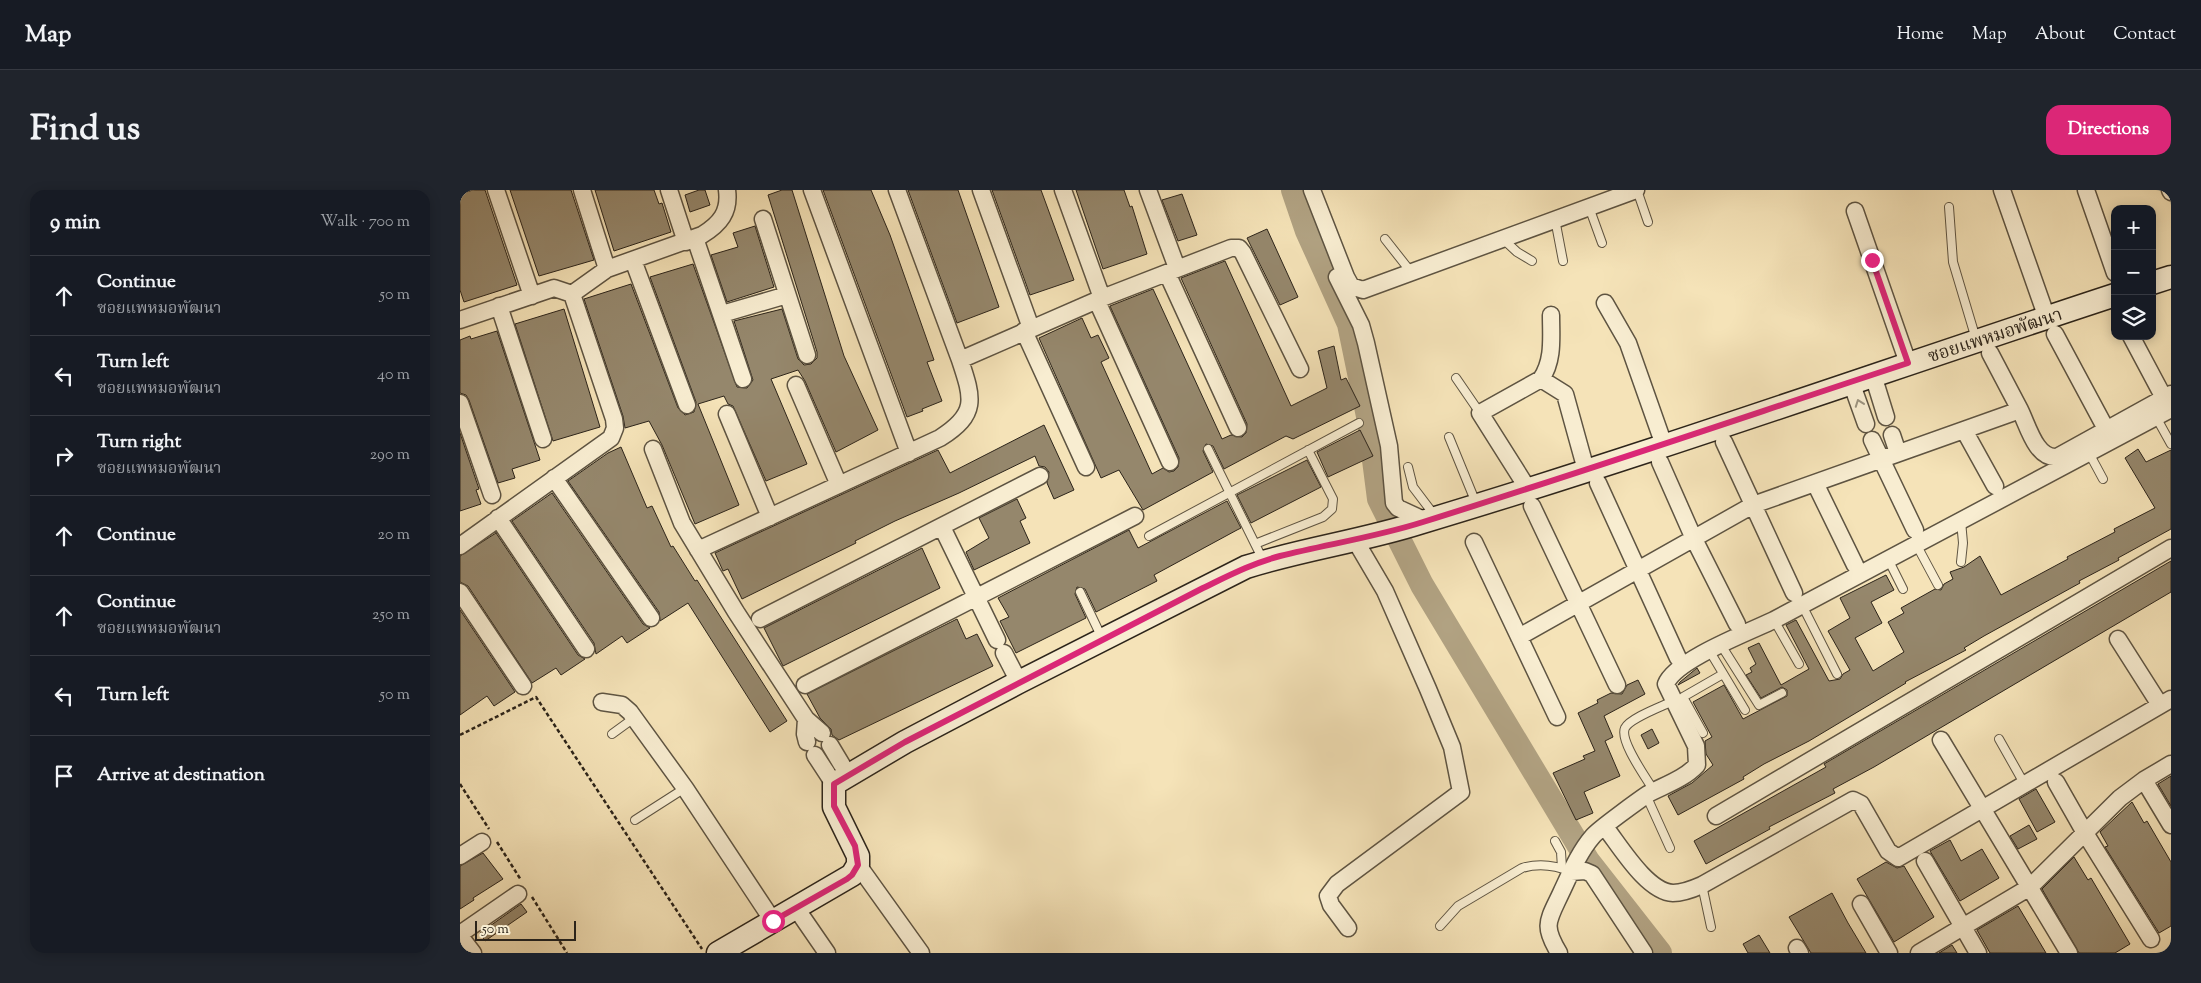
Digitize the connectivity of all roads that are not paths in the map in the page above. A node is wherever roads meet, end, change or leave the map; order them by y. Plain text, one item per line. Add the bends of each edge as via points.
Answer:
1 (496, 190) edge
2 (582, 190) edge
3 (668, 190) edge
4 (727, 190) edge
5 (812, 190) edge
6 (897, 190) edge
7 (981, 190) edge
8 (1063, 190) edge
9 (1148, 190) edge
10 (1305, 190) edge
11 (1312, 190) edge
12 (1636, 190) edge
13 (2002, 190) edge
14 (2086, 190) edge
15 (1589, 207) junction
16 (1949, 207) dead end
17 (1855, 211) dead end
18 (764, 219) dead end
19 (1554, 219) junction
20 (1648, 222) dead end
21 (1502, 238) junction
22 (691, 240) junction
23 (1385, 240) dead end
24 (1602, 244) dead end
25 (633, 260) junction
26 (1532, 261) dead end
27 (1563, 261) dead end
28 (2111, 262) edge
29 (607, 269) junction
30 (1172, 270) junction
31 (1411, 272) junction
32 (2171, 277) edge
33 (2156, 282) edge
34 (572, 294) junction
35 (787, 295) junction
36 (532, 296) junction
37 (2111, 297) edge
38 (1099, 299) junction
39 (1604, 303) dead end
40 (499, 306) junction
41 (722, 314) junction
42 (1551, 315) dead end
43 (460, 320) edge
44 (2051, 326) junction
45 (1027, 330) junction
46 (2133, 340) edge
47 (1983, 347) junction
48 (807, 355) dead end
49 (960, 360) junction
50 (1908, 363) junction
51 (1300, 369) dead end
52 (1872, 375) junction
53 (1456, 378) dead end
54 (743, 379) dead end
55 (1541, 379) junction
56 (1851, 382) junction
57 (796, 385) dead end
58 (2169, 401) edge
59 (460, 403) edge
60 (687, 405) dead end
61 (2020, 410) junction
62 (1480, 413) junction
63 (727, 414) dead end
64 (1886, 417) dead end
65 (2156, 417) junction
66 (1359, 423) dead end
67 (1866, 424) dead end
68 (1238, 428) dead end
69 (2106, 429) junction
70 (1964, 430) junction
71 (1892, 435) dead end
72 (1449, 437) dead end
73 (543, 439) dead end
74 (1872, 440) dead end
75 (1724, 442) dead end
76 (2171, 444) edge
77 (653, 448) dead end
78 (1208, 449) dead end
79 (1308, 450) junction
80 (909, 453) junction
81 (1662, 453) junction
82 (2089, 453) junction
83 (1898, 454) junction
84 (1879, 460) junction
85 (1170, 462) dead end
86 (1408, 467) dead end
87 (1086, 468) dead end
88 (1040, 476) dead end
89 (1592, 476) junction
90 (554, 478) junction
91 (2104, 479) dead end
92 (1815, 483) junction
93 (839, 485) junction
94 (1995, 486) dead end
95 (1230, 493) junction
96 (492, 495) dead end
97 (1530, 498) junction
98 (1477, 505) junction
99 (1754, 505) junction
100 (1135, 516) dead end
101 (770, 517) junction
102 (498, 518) junction
103 (1427, 521) junction
104 (1961, 521) junction
105 (942, 527) junction
106 (1149, 536) dead end
107 (1916, 537) junction
108 (1363, 539) junction
109 (1694, 539) junction
110 (1474, 542) dead end
111 (460, 546) edge
112 (2171, 548) edge
113 (698, 550) junction
114 (1259, 553) junction
115 (1888, 559) junction
116 (1961, 562) dead end
117 (1855, 565) dead end
118 (1638, 570) junction
119 (1938, 584) dead end
120 (1903, 589) dead end
121 (460, 592) edge
122 (1080, 592) dead end
123 (977, 597) junction
124 (1798, 599) junction
125 (1579, 603) junction
126 (651, 618) dead end
127 (760, 619) dead end
128 (1774, 620) junction
129 (1737, 624) dead end
130 (1519, 636) junction
131 (2118, 639) dead end
132 (1103, 640) junction
133 (1715, 647) junction
134 (586, 649) dead end
135 (1678, 658) dead end
136 (1799, 664) dead end
137 (1723, 674) junction
138 (1838, 674) dead end
139 (1019, 682) junction
140 (805, 685) dead end
141 (1617, 685) dead end
142 (523, 686) dead end
143 (1782, 693) dead end
144 (1673, 701) junction
145 (602, 702) dead end
146 (2166, 702) edge
147 (1745, 710) dead end
148 (1557, 717) dead end
149 (634, 718) junction
150 (806, 719) junction
151 (1703, 733) dead end
152 (612, 734) dead end
153 (2000, 739) dead end
154 (1941, 740) dead end
155 (2171, 764) edge
156 (841, 780) junction
157 (2144, 780) junction
158 (2056, 782) dead end
159 (2025, 785) junction
160 (685, 788) junction
161 (1650, 793) junction
162 (1984, 809) junction
163 (1716, 816) dead end
164 (635, 820) dead end
165 (2171, 825) edge
166 (1599, 831) junction
167 (2084, 833) junction
168 (490, 838) road end
169 (1555, 840) dead end
170 (1670, 848) dead end
171 (460, 856) edge
172 (1925, 861) dead end
173 (858, 865) junction
174 (1569, 869) junction
175 (1702, 885) junction
176 (2030, 887) junction
177 (524, 890) road end
178 (1861, 904) dead end
179 (796, 908) junction
180 (773, 921) junction
181 (1440, 926) dead end
182 (1710, 927) dead end
183 (1963, 927) junction
184 (1348, 928) dead end
185 (460, 935) edge
186 (2151, 939) dead end
187 (718, 952) edge
188 (473, 953) edge
189 (827, 953) edge
190 (920, 953) edge
191 (1559, 953) edge
192 (1644, 953) edge
193 (1889, 953) edge
194 (1919, 953) edge
195 (1978, 953) edge
196 (2069, 953) edge

1 - 36 street
2 - 29 street
3 - 22 street
4 - 22 street via 728,199 716,227
5 - 80 street
6 - 49 street
7 - 45 street
8 - 38 street
9 - 30 street
10 - 103 street via 1311,202 1314,224 1363,332 1390,446 1394,503
11 - 31 street via 1351,286 1362,290
12 - 15 street
12 - 20 lane
13 - 44 street
14 - 28 street
15 - 19 street
15 - 24 lane
16 - 47 lane via 1953,262
17 - 50 street
18 - 35 street
19 - 21 street
19 - 27 lane
21 - 26 lane
21 - 31 street
22 - 25 street
22 - 41 street
23 - 31 lane
25 - 29 street
25 - 60 street
29 - 34 street
30 - 38 street
30 - 51 street via 1239,248
30 - 68 street
32 - 33 street
34 - 36 street via 554,288
34 - 90 street via 614,419 614,428 611,438
35 - 41 street
35 - 48 street
36 - 40 street
37 - 44 street, ซอยแพหมอพัฒนา
38 - 45 street
38 - 85 street
39 - 81 street via 1628,343
40 - 43 street
40 - 73 street
41 - 54 street
42 - 55 street via 1548,370
44 - 47 street, ซอยแพหมอพัฒนา
44 - 69 street
45 - 49 street
45 - 87 street
46 - 58 street
47 - 50 street, ซอยแพหมอพัฒนา
47 - 61 street
49 - 80 street via 971,399 969,410 954,429
50 - 52 street, ซอยแพหมอพัฒนา
52 - 56 street, ซอยแพหมอพัฒนา
52 - 64 street
53 - 62 lane
55 - 62 street
55 - 89 street via 1565,394
67 -> 56 street
56 - 81 street, ซอยแพหมอพัฒนา
57 - 93 street
58 - 65 street
58 - 69 street
59 - 96 street
61 - 69 street via 2040,450 2051,457 2057,457
61 - 70 street
62 - 97 street
63 - 101 street
65 - 76 lane
65 - 82 street
66 - 79 lane
70 - 83 street
70 - 94 street
71 - 83 street
72 - 98 lane
74 - 84 street
75 - 99 street
77 - 113 street via 669,494
78 - 95 lane
79 - 95 lane
79 - 114 lane via 1333,499 1332,509
80 - 93 street
81 - 89 street, ซอยแพหมอพัฒนา
81 - 109 street
82 - 91 lane
82 - 104 street
83 - 84 street
84 - 92 street
84 - 107 street
86 - 103 lane
88 - 105 street
89 - 97 street, ซอยแพหมอพัฒนา
89 - 118 street
90 - 102 street
90 - 126 street
92 - 99 street
92 - 117 street
93 - 101 street
95 - 106 lane
95 - 114 lane
97 - 98 street, ซอยแพหมอพัฒนา
97 - 125 street
98 - 103 street, ซอยแพหมอพัฒนา
99 - 109 street
99 - 124 street
100 - 123 street
101 - 113 street
102 - 111 street
102 - 134 street
103 - 108 street, ซอยแพหมอพัฒนา
104 - 107 street
104 - 116 lane
105 - 123 street
105 - 127 street
107 - 115 street
107 - 119 lane
108 - 114 street
108 - 184 street via 1452,747 1461,792 1336,884 1328,896
109 - 118 street
109 - 129 street
110 - 130 street
112 - 163 street
113 - 150 street
114 - 132 street via 1246,567
115 - 120 lane
115 - 124 street
118 - 125 street
118 - 135 street
121 - 142 street
122 - 132 lane
123 - 139 street
123 - 140 street
124 - 128 street
124 - 138 lane
125 - 130 street
125 - 141 street
128 - 133 street
128 - 136 lane
130 - 148 street
131 - 146 street
132 - 139 street
133 - 137 lane
133 - 143 lane via 1759,705
133 - 144 street via 1668,679 1666,684
137 - 147 lane
137 - 151 lane via 1684,697
139 - 156 street
144 - 161 street via 1696,746 1697,765 1690,773
144 - 161 lane via 1625,728 1624,738
145 - 149 street via 622,705
146 - 159 street
149 - 152 lane
149 - 160 street
150 - 156 street via 826,739
150 - 156 street via 804,734 811,749
153 - 159 lane
154 - 162 street
155 - 157 street
156 - 173 street via 834,806 855,846
157 - 165 street
157 - 167 street
158 - 167 street
159 - 162 street
160 - 164 lane
160 - 180 street
161 - 166 street
161 - 170 lane
162 - 175 street via 1898,858 1888,850 1858,801 1847,801
162 - 176 street
166 - 174 street
166 - 175 street via 1660,890 1684,892
167 - 176 street
167 - 186 street
168 - 171 street
169 - 174 lane
172 - 183 street
173 - 179 street via 847,879
173 - 190 street
174 - 181 lane via 1534,865 1522,868 1458,906
174 - 191 street via 1549,918 1549,937
174 - 192 street via 1592,874
175 - 182 lane
176 - 183 street
176 - 196 street
177 - 185 street
178 - 193 street
179 - 180 street
179 - 189 street
180 - 187 street
183 - 194 street
183 - 195 street
185 - 188 street

